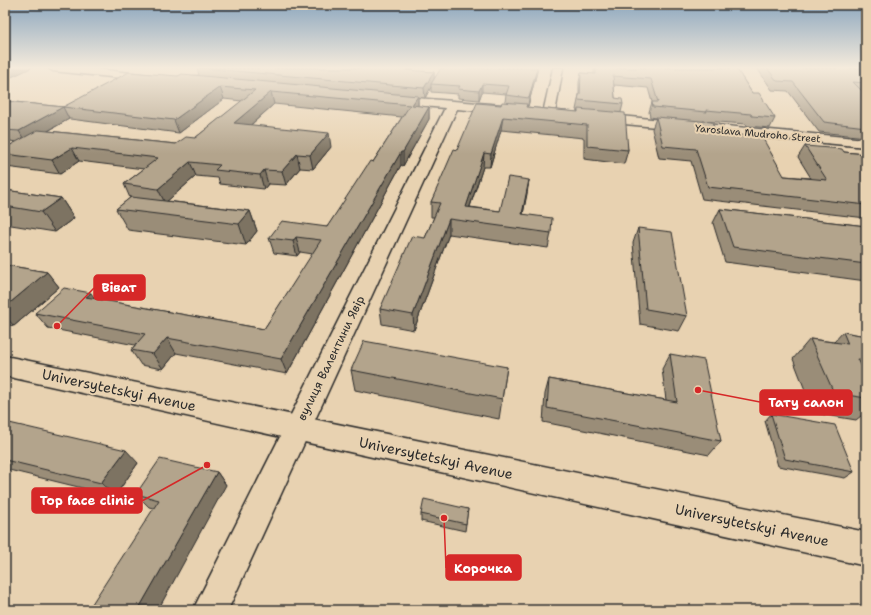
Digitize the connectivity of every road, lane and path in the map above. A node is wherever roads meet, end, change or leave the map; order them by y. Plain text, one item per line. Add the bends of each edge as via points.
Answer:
1 (552, 97) edge
2 (378, 99) edge
3 (452, 106) junction
4 (517, 110) edge
5 (533, 112) edge
6 (549, 113) junction
7 (563, 114) edge
8 (584, 116) edge
9 (866, 143) edge
10 (5, 366) edge
11 (297, 428) junction
12 (866, 549) edge
13 (210, 610) edge

1 - 6 street
2 - 3 street
3 - 4 street
3 - 11 street, вулиця Валентини Явір
5 - 6 street
6 - 7 street
8 - 9 street, Yaroslava Mudroho Street
10 - 11 main road, Universytetskyi Avenue
11 - 12 main road, Universytetskyi Avenue
11 - 13 street, вулиця Валентини Явір

